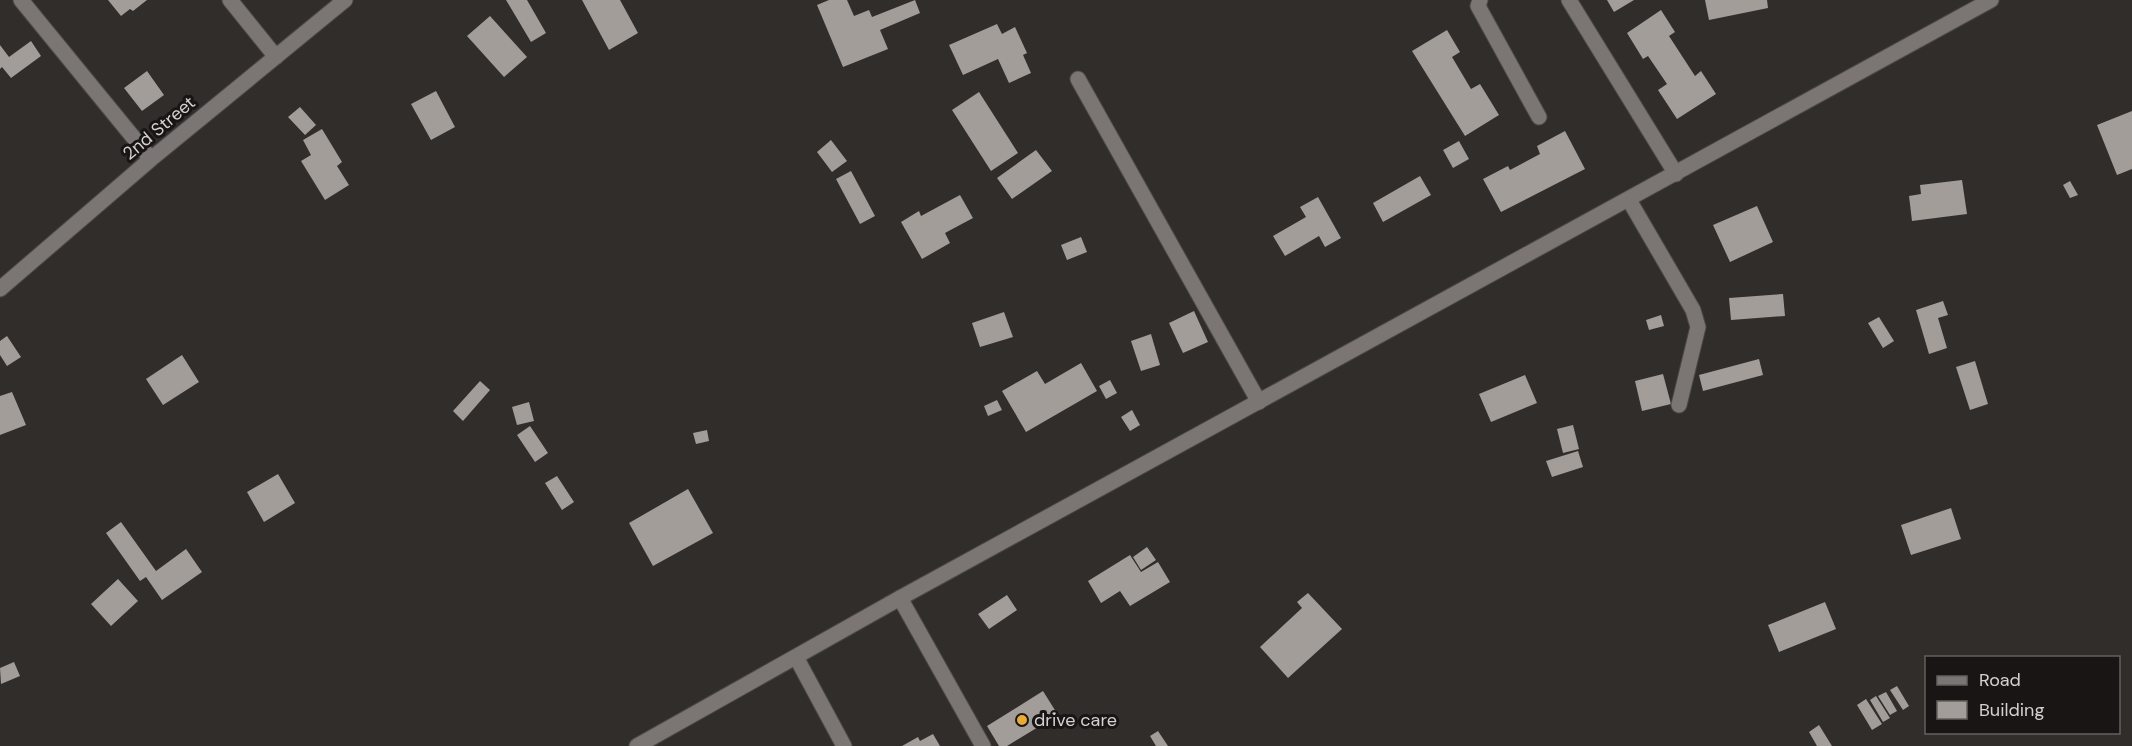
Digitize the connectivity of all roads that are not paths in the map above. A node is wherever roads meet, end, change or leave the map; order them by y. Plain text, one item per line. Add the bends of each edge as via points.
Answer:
1 (21, 0) edge
2 (230, 0) edge
3 (345, 0) edge
4 (1480, 0) edge
5 (1569, 0) edge
6 (1992, 0) edge
7 (276, 57) junction
8 (1078, 79) dead end
9 (1539, 117) dead end
10 (152, 159) junction
11 (1676, 174) junction
12 (1629, 200) junction
13 (0, 289) edge
14 (1258, 402) junction
15 (1679, 405) dead end
16 (900, 598) junction
17 (796, 657) junction
18 (637, 746) edge
19 (844, 746) edge
20 (983, 746) edge

1 - 10 street
2 - 7 street
3 - 7 street, 2nd Street
4 - 9 street via 1478,6
5 - 11 street
6 - 11 street
7 - 10 street, 2nd Street
8 - 14 street
10 - 13 street, 2nd Street
11 - 12 street
12 - 14 street
12 - 15 street via 1693,310 1698,327
14 - 16 street
16 - 17 street
16 - 20 street
17 - 18 street
17 - 19 street

